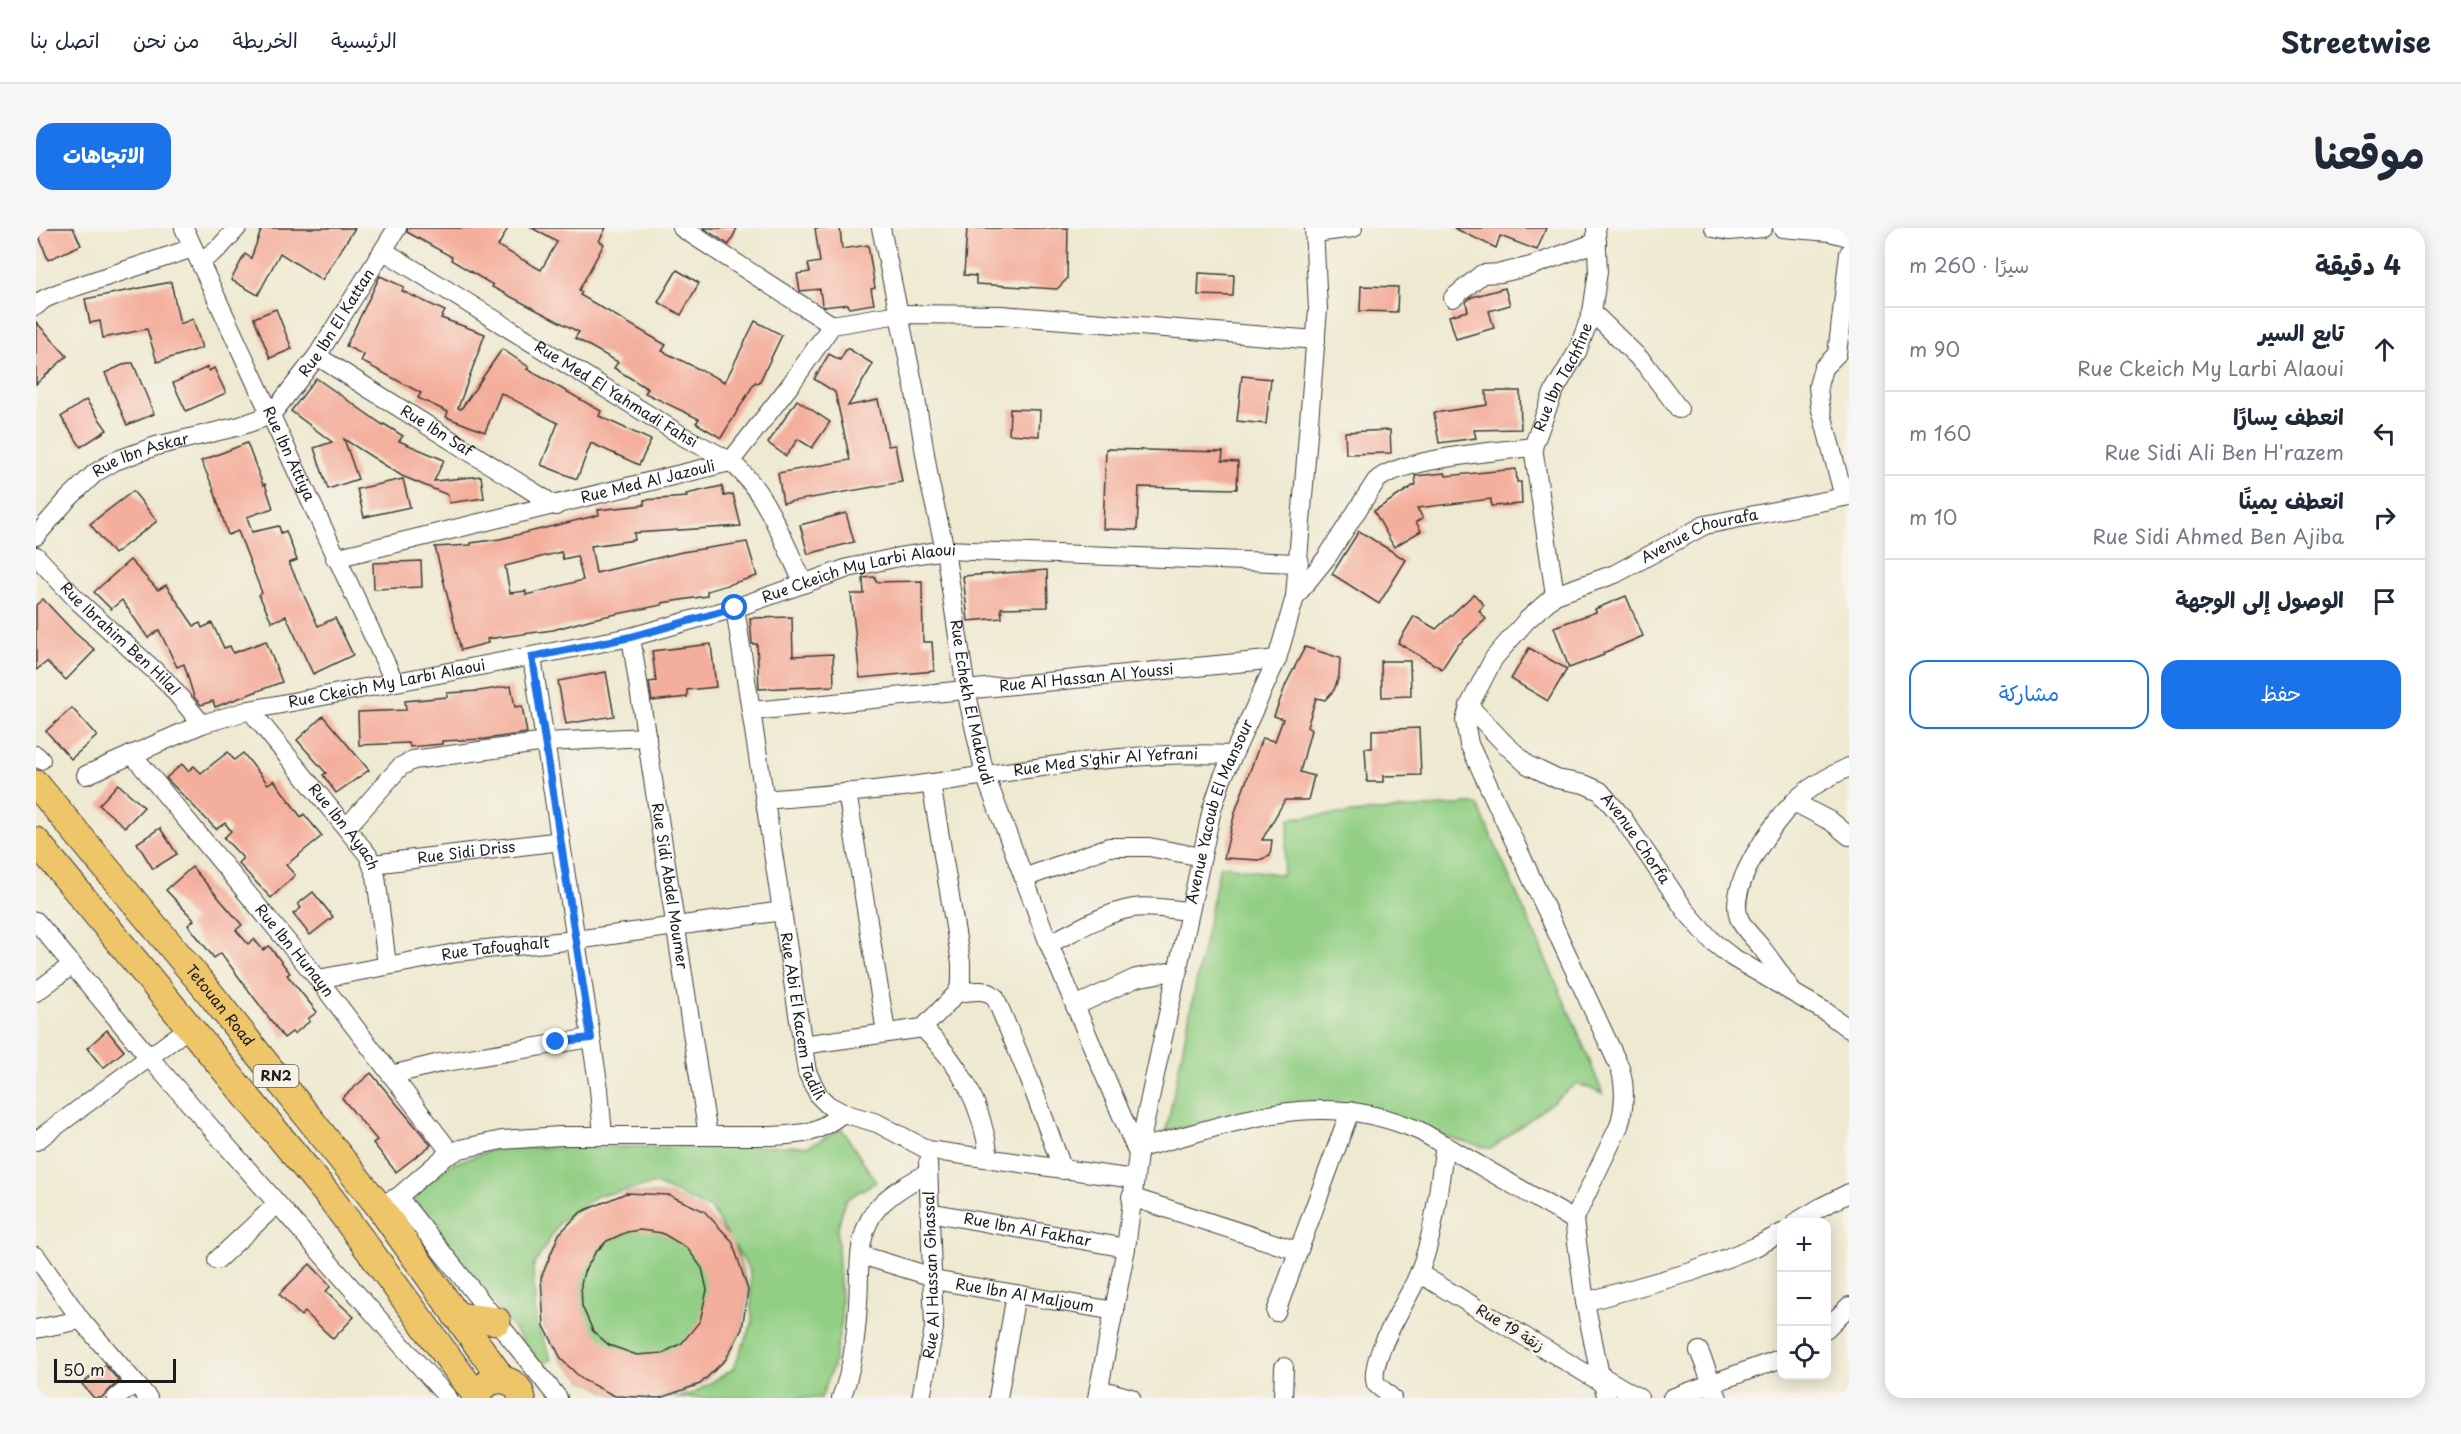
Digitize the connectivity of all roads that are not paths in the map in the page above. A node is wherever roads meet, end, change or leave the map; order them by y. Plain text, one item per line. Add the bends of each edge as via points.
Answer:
1 (184, 228) edge
2 (237, 228) edge
3 (397, 228) edge
4 (682, 228) edge
5 (881, 228) edge
6 (1353, 228) edge
7 (1714, 228) edge
8 (1763, 228) edge
9 (1782, 228) edge
10 (1315, 230) edge
11 (1597, 235) edge
12 (1849, 237) edge
13 (384, 251) junction
14 (1849, 253) edge
15 (196, 255) junction
16 (1453, 298) dead end
17 (36, 306) edge
18 (1592, 312) junction
19 (899, 314) junction
20 (832, 325) junction
21 (1845, 332) edge
22 (1316, 340) junction
23 (317, 356) junction
24 (1679, 409) dead end
25 (271, 415) junction
26 (1533, 447) junction
27 (730, 462) junction
28 (1847, 497) edge
29 (556, 506) junction
30 (36, 536) edge
31 (945, 550) junction
32 (36, 556) edge
33 (335, 558) junction
34 (1299, 562) junction
35 (803, 582) junction
36 (1555, 596) junction
37 (1295, 597) junction
38 (735, 608) junction
39 (631, 637) junction
40 (532, 657) junction
41 (1277, 659) junction
42 (394, 681) junction
43 (966, 690) junction
44 (1469, 706) junction
45 (250, 710) junction
46 (752, 711) junction
47 (202, 724) junction
48 (647, 737) junction
49 (546, 742) junction
50 (132, 754) junction
51 (1232, 755) junction
52 (38, 766) edge
53 (1849, 767) edge
54 (985, 774) junction
55 (86, 775) dead end
56 (931, 783) junction
57 (848, 792) junction
58 (766, 800) junction
59 (1794, 801) junction
60 (347, 827) junction
61 (1849, 836) edge
62 (36, 841) edge
63 (561, 841) junction
64 (1202, 857) junction
65 (373, 864) junction
66 (1024, 878) junction
67 (782, 911) junction
68 (1190, 911) junction
69 (36, 921) edge
70 (674, 926) junction
71 (576, 940) junction
72 (1049, 944) junction
73 (72, 965) junction
74 (387, 965) junction
75 (1179, 970) junction
76 (318, 980) junction
77 (1791, 990) junction
78 (36, 992) edge
79 (957, 993) junction
80 (1076, 1006) junction
81 (190, 1027) junction
82 (923, 1028) junction
83 (1849, 1029) edge
84 (885, 1032) junction
85 (591, 1038) junction
86 (802, 1045) junction
87 (148, 1056) junction
88 (391, 1075) junction
89 (1350, 1111) junction
90 (843, 1113) junction
91 (603, 1136) junction
92 (708, 1136) junction
93 (36, 1142) edge
94 (1445, 1145) junction
95 (928, 1150) junction
96 (1139, 1151) junction
97 (451, 1153) junction
98 (989, 1157) junction
99 (1063, 1170) junction
100 (928, 1173) junction
101 (1134, 1179) junction
102 (1849, 1194) edge
103 (1131, 1197) junction
104 (388, 1201) junction
105 (277, 1204) junction
106 (929, 1212) junction
107 (1803, 1218) edge
108 (1574, 1220) junction
109 (1777, 1236) edge
110 (1126, 1248) junction
111 (1298, 1251) junction
112 (861, 1255) junction
113 (36, 1256) edge
114 (217, 1260) dead end
115 (1419, 1274) junction
116 (933, 1278) junction
117 (1016, 1294) junction
118 (1586, 1302) junction
119 (1849, 1306) edge
120 (1115, 1311) junction
121 (1276, 1312) dead end
122 (456, 1316) junction
123 (81, 1320) junction
124 (497, 1321) junction
125 (1830, 1326) edge
126 (36, 1329) edge
127 (1699, 1351) dead end
128 (1777, 1361) edge
129 (1284, 1367) dead end
130 (134, 1384) junction
131 (1603, 1385) edge
132 (521, 1389) edge
133 (1715, 1391) edge
134 (1098, 1393) edge
135 (1281, 1397) edge
136 (116, 1398) edge
137 (148, 1398) edge
138 (448, 1398) edge
139 (479, 1398) edge
140 (558, 1398) edge
141 (841, 1398) edge
142 (921, 1398) edge
143 (998, 1398) edge
144 (1131, 1398) edge
145 (1392, 1398) edge
146 (1639, 1398) edge
147 (1672, 1398) edge

1 - 15 street, Rue Ibn Attiya
2 - 15 street via 220,247
3 - 13 street, Rue Ibn El Kattan
4 - 20 street
5 - 19 street, Rue Echekh El Makoudi
6 - 10 street
7 - 8 street
9 - 12 street
10 - 22 street, Avenue Yacoub El Mansour
11 - 16 street via 1531,266 1482,274
11 - 18 street, Rue Ibn Tachfine via 1598,272
13 - 23 street, Rue Ibn El Kattan
13 - 27 street, Rue Med El Yahmadi Fahsi
14 - 21 street
15 - 17 street via 63,291
15 - 25 street, Rue Ibn Attiya
18 - 24 street via 1645,364
18 - 26 street, Rue Ibn Tachfine via 1577,352 1553,393
19 - 20 street
19 - 22 street via 1001,315
19 - 31 street, Rue Echekh El Makoudi
20 - 27 street, Rue Med Al Jazouli
21 - 28 street via 1837,354 1823,368 1818,386 1820,406
22 - 34 street, Avenue Yacoub El Mansour
23 - 25 street, Rue Ibn El Kattan
23 - 29 street, Rue Ibn Saf
25 - 30 street, Rue Ibn Askar via 115,461 95,473
25 - 33 street, Rue Ibn Attiya
26 - 36 street, Rue Ibn Tachfine
26 - 37 street via 1408,466 1380,477
27 - 29 street, Rue Med Al Jazouli
27 - 35 street, Rue Med El Yahmadi Fahsi via 762,500
28 - 36 street, Avenue Chourafa via 1705,525 1615,574
29 - 33 street, Rue Med Al Jazouli
31 - 34 street, Rue Ckeich My Larbi Alaoui
31 - 35 street, Rue Ckeich My Larbi Alaoui via 898,556
31 - 43 street, Rue Echekh El Makoudi
32 - 47 street, Rue Ibrahim Ben Hilal via 79,602 166,681
33 - 42 street, Rue Ibn Attiya
34 - 37 street, Avenue Yacoub El Mansour
35 - 38 street, Rue Ckeich My Larbi Alaoui
36 - 44 street via 1502,646
37 - 41 street, Avenue Yacoub El Mansour
38 - 39 street, Rue Ckeich My Larbi Alaoui
38 - 46 street, Rue Abi El Kacem Tadili
39 - 40 street, Rue Ckeich My Larbi Alaoui
39 - 48 street, Rue Sidi Abdel Moumer
40 - 42 street, Rue Ckeich My Larbi Alaoui
40 - 49 street
41 - 43 street, Rue Al Hassan Al Youssi
41 - 51 street, Avenue Yacoub El Mansour
42 - 45 street, Rue Ckeich My Larbi Alaoui
43 - 46 street, Rue Al Hassan Al Youssi
43 - 54 street, Rue Echekh El Makoudi
44 - 77 street, Avenue Chorfa via 1528,765 1600,791 1685,910 1713,942
44 - 108 street via 1465,721 1469,744 1624,1082 1624,1109 1619,1126
45 - 47 street, Rue Ckeich My Larbi Alaoui
45 - 60 street, Rue Ibn Ayach
46 - 58 street, Rue Abi El Kacem Tadili
47 - 50 street, Rue Ckeich My Larbi Alaoui
48 - 49 street
48 - 70 street, Rue Sidi Abdel Moumer
49 - 60 street via 412,760 400,767
49 - 63 street
50 - 55 street, Rue Ckeich My Larbi Alaoui
50 - 76 street, Rue Ibn Hunayn
51 - 54 street, Rue Med S'ghir Al Yefrani via 1140,757
51 - 64 street, Avenue Yacoub El Mansour via 1212,809
52 - 104 highway, Tetouan Road / RN2 via 204,987
53 - 59 street
54 - 56 street, Rue Med S'ghir Al Yefrani
54 - 66 street, Rue Echekh El Makoudi
56 - 57 street, Rue Med S'ghir Al Yefrani
56 - 79 street via 961,963
57 - 58 street, Rue Med S'ghir Al Yefrani
57 - 84 street
58 - 67 street, Rue Abi El Kacem Tadili
59 - 61 street
59 - 77 street via 1755,855 1736,903 1742,926
60 - 65 street, Rue Ibn Ayach
62 - 81 highway, RN2
63 - 65 street, Rue Sidi Driss
63 - 71 street
64 - 66 street via 1149,847 1109,847
64 - 68 street, Avenue Yacoub El Mansour
65 - 74 street, Rue Ibn Ayach
66 - 72 street, Rue Echekh El Makoudi
67 - 70 street, Rue Tafoughalt
67 - 86 street, Rue Abi El Kacem Tadili
68 - 72 street via 1133,908
68 - 75 street, Avenue Yacoub El Mansour
69 - 73 street
70 - 71 street, Rue Tafoughalt
70 - 92 street, Rue Sidi Abdel Moumer
71 - 74 street, Rue Tafoughalt via 466,951
71 - 85 street
72 - 80 street, Rue Echekh El Makoudi
73 - 78 street
73 - 87 street
74 - 76 street, Rue Tafoughalt
75 - 80 street via 1136,978
75 - 96 street, Avenue Yacoub El Mansour
76 - 88 street, Rue Ibn Hunayn
77 - 83 street, Avenue Chorfa
79 - 82 street
79 - 99 street via 982,990 995,996
80 - 96 street, Rue Echekh El Makoudi
81 - 87 street
81 - 139 highway, RN2 via 332,1200
82 - 84 street
82 - 98 street via 964,1077 981,1115
84 - 86 street
85 - 88 street
85 - 91 street
86 - 90 street, Rue Abi El Kacem Tadili via 811,1084 819,1096
87 - 93 street
87 - 105 street
88 - 97 street, Rue Ibn Hunayn
89 - 94 street via 1393,1119
89 - 96 street via 1292,1110 1260,1115
89 - 111 street
90 - 92 street via 822,1129 802,1134
90 - 95 street, Rue Abi El Kacem Tadili via 877,1123
91 - 92 street
91 - 97 street via 527,1137
94 - 108 street
94 - 115 street via 1428,1245
95 - 98 street, Rue Abi El Kacem Tadili
95 - 100 street, Rue Al Hassan Ghassal
96 - 101 street, Avenue Yacoub El Mansour
97 - 104 street
98 - 99 street, Rue Abi El Kacem Tadili
99 - 101 street, Rue Abi El Kacem Tadili
100 - 106 street, Rue Al Hassan Ghassal
100 - 112 street via 909,1183 874,1213
101 - 103 street, Avenue Yacoub El Mansour
102 - 107 street
103 - 110 street, Avenue Yacoub El Mansour
103 - 111 street
104 - 122 highway, Tetouan Road / RN2
104 - 124 street
105 - 114 street
105 - 138 street
106 - 110 street, Rue Ibn Al Fakhar
106 - 116 street, Rue Al Hassan Ghassal
108 - 118 street
109 - 118 street via 1691,1272
110 - 120 street, Avenue Yacoub El Mansour
111 - 121 street
112 - 116 street, Rue Ibn Al Maljoum
112 - 141 street via 854,1352
113 - 123 street
115 - 131 street, Rue 19 زنقة
115 - 145 street via 1375,1371 1379,1388
116 - 117 street, Rue Ibn Al Maljoum
116 - 142 street, Rue Al Hassan Ghassal via 934,1328
117 - 120 street, Rue Ibn Al Maljoum
117 - 143 street
118 - 131 street
119 - 125 street
120 - 134 street, Avenue Yacoub El Mansour
122 - 124 highway
122 - 132 highway, Tetouan Road / RN2
123 - 126 street
123 - 130 street
124 - 132 street
127 - 133 street
128 - 133 street
129 - 135 street
130 - 136 street
130 - 137 street
131 - 146 street, Rue 19 زنقة
132 - 139 highway, RN2 via 489,1382
132 - 140 street
133 - 147 street
134 - 144 street

